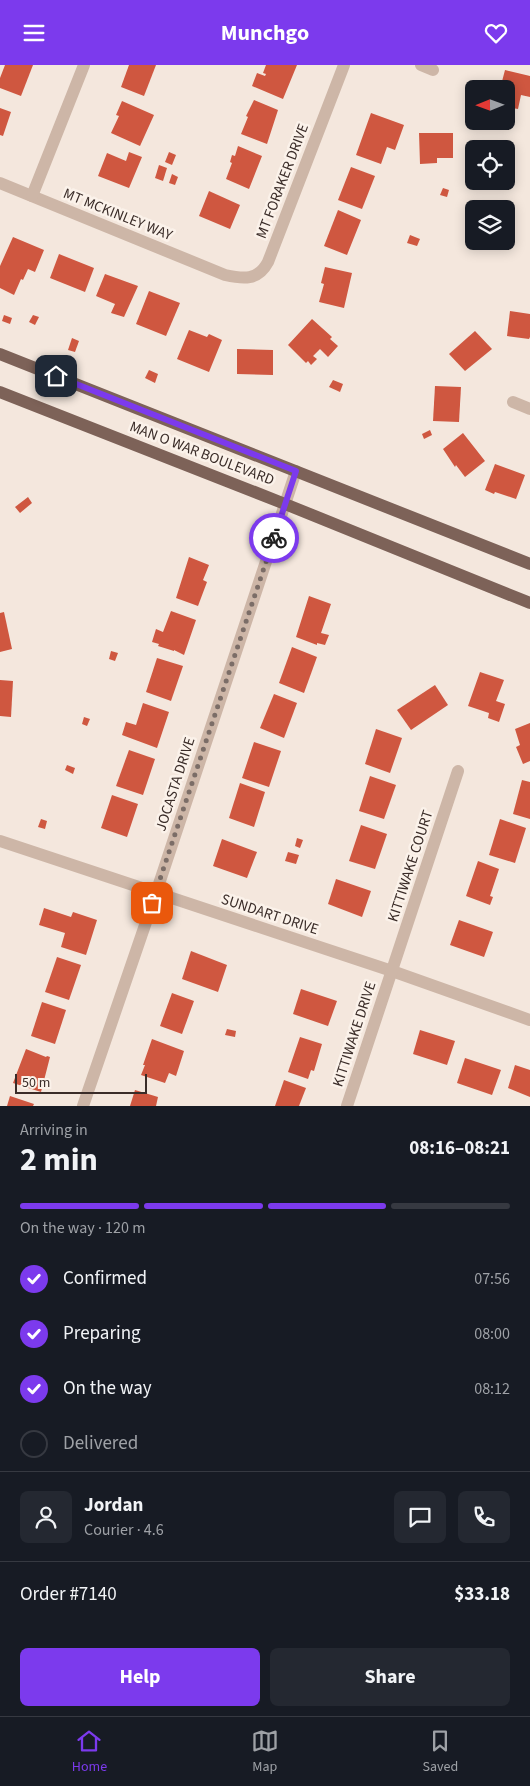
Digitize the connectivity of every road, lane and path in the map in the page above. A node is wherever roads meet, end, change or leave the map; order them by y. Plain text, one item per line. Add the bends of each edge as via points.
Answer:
1 (84, 65) edge
2 (344, 65) edge
3 (0, 183) edge
4 (32, 196) junction
5 (225, 275) joint
6 (0, 354) edge
7 (0, 392) edge
8 (513, 402) dead end
9 (530, 409) edge
10 (296, 471) junction
11 (286, 504) junction
12 (530, 564) edge
13 (530, 603) edge
14 (458, 771) dead end
15 (0, 841) edge
16 (156, 893) junction
17 (392, 971) junction
18 (530, 1020) edge
19 (84, 1106) edge
20 (346, 1106) edge

1 - 4 street
2 - 5 street, MT FORAKER DRIVE via 265,268 248,278
3 - 4 street, MT MCKINLEY WAY
4 - 5 street, MT MCKINLEY WAY
6 - 10 main road, MAN O WAR BOULEVARD
7 - 11 main road, MAN O WAR BOULEVARD
8 - 9 street
10 - 11 street, JOCASTA DRIVE
10 - 12 main road, MAN O WAR BOULEVARD
11 - 13 main road, MAN O WAR BOULEVARD
11 - 16 street, JOCASTA DRIVE
14 - 17 street, KITTIWAKE COURT
15 - 16 street, SUNDART DRIVE
16 - 17 street, SUNDART DRIVE
16 - 19 street, JOCASTA DRIVE
17 - 18 street, SUNDART DRIVE
17 - 20 street, KITTIWAKE DRIVE

